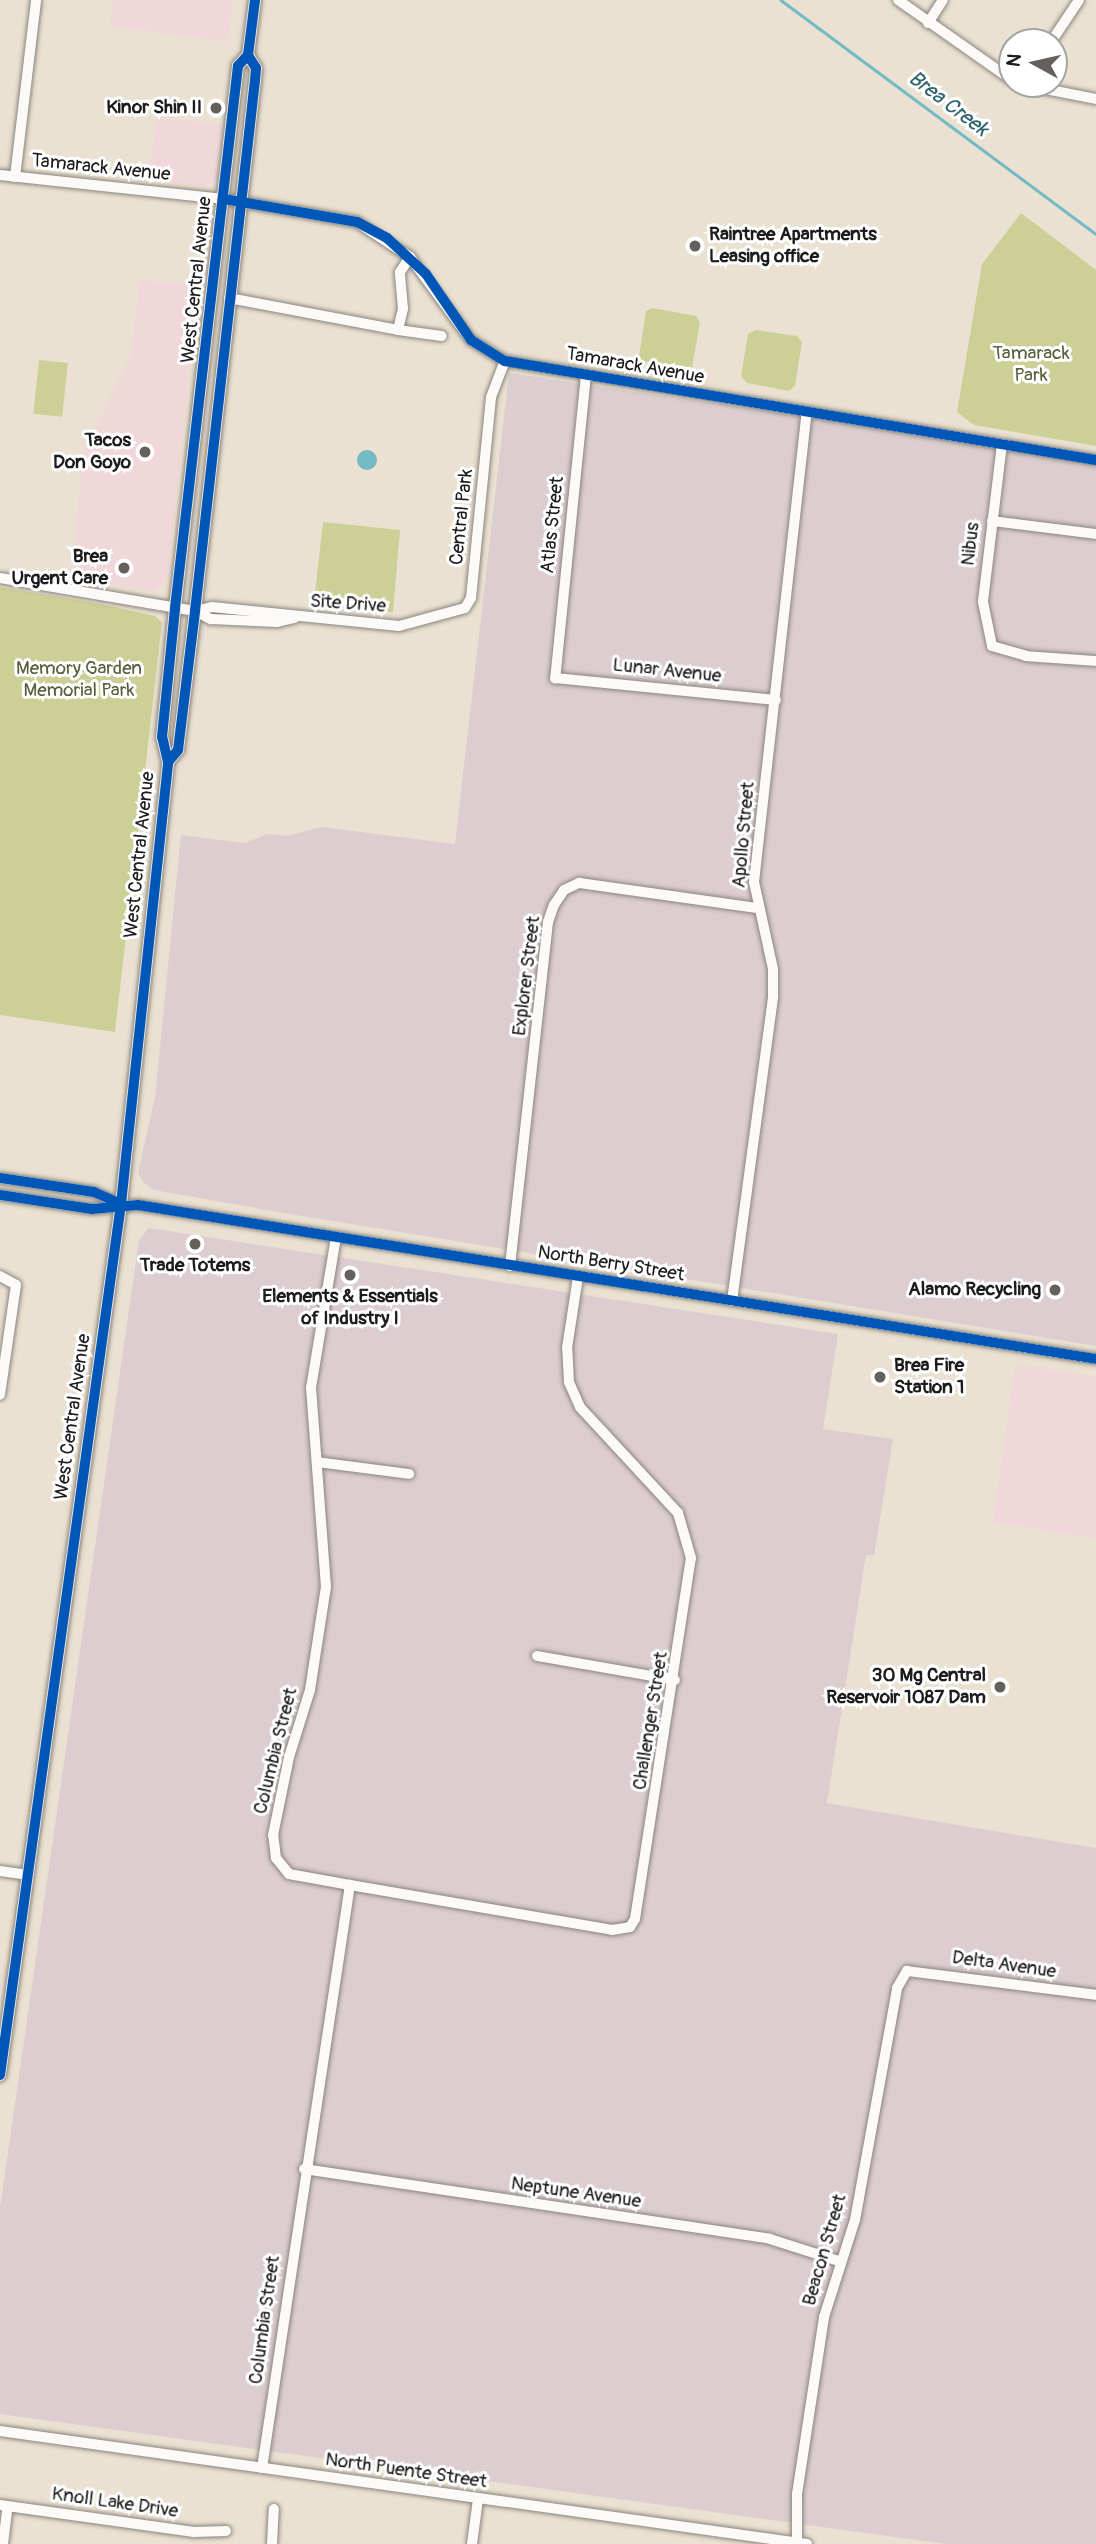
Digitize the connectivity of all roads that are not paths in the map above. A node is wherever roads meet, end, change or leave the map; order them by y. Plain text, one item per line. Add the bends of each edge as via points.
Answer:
1 (36, 0) edge
2 (255, 0) edge
3 (898, 0) edge
4 (943, 0) edge
5 (1079, 0) edge
6 (928, 23) junction
7 (1060, 28) edge
8 (248, 55) junction
9 (998, 70) edge
10 (1068, 93) edge
11 (1096, 99) edge
12 (0, 175) edge
13 (15, 177) junction
14 (224, 199) junction
15 (240, 202) junction
16 (410, 257) junction
17 (229, 298) junction
18 (398, 330) junction
19 (442, 336) dead end
20 (505, 361) junction
21 (586, 375) junction
22 (807, 412) junction
23 (1002, 444) junction
24 (1096, 460) edge
25 (992, 521) junction
26 (1096, 534) edge
27 (0, 578) edge
28 (175, 608) junction
29 (195, 611) junction
30 (397, 626) joint
31 (1096, 661) edge
32 (555, 678) joint
33 (776, 701) junction
34 (168, 762) junction
35 (757, 908) junction
36 (0, 1178) edge
37 (0, 1195) edge
38 (121, 1204) junction
39 (336, 1237) junction
40 (510, 1266) junction
41 (0, 1276) edge
42 (578, 1277) junction
43 (732, 1301) junction
44 (1096, 1359) edge
45 (2, 1363) edge
46 (0, 1395) edge
47 (317, 1462) junction
48 (409, 1474) dead end
49 (537, 1656) dead end
50 (676, 1680) junction
51 (0, 1871) edge
52 (27, 1875) junction
53 (350, 1885) junction
54 (907, 1971) joint
55 (1096, 1995) edge
56 (0, 2075) edge
57 (304, 2169) junction
58 (839, 2261) junction
59 (0, 2431) edge
60 (262, 2468) junction
61 (478, 2499) junction
62 (4, 2506) edge
63 (274, 2509) dead end
64 (226, 2531) dead end
65 (194, 2532) junction
66 (802, 2543) edge
67 (3, 2544) edge
68 (192, 2544) edge
69 (272, 2544) edge
70 (472, 2544) edge

1 - 13 street
2 - 8 main road, West Central Avenue
3 - 6 street
4 - 6 street
5 - 7 street
6 - 9 street
8 - 14 main road, West Central Avenue via 238,66
8 - 15 main road, West Central Avenue via 256,68
10 - 11 street
12 - 13 street, Tamarack Avenue
13 - 14 street, Tamarack Avenue
14 - 15 street, Tamarack Avenue
14 - 28 main road, West Central Avenue
15 - 16 street, Tamarack Avenue via 357,222
15 - 17 main road, West Central Avenue
16 - 18 street via 400,272 403,309
16 - 20 street, Tamarack Avenue via 471,340
17 - 18 street
17 - 29 main road, West Central Avenue
18 - 19 street
20 - 21 street, Tamarack Avenue
20 - 30 street, Central Park via 491,397 471,598 465,608 443,617
21 - 22 street, Tamarack Avenue
21 - 32 street, Atlas Street
22 - 23 street, Tamarack Avenue
22 - 33 street, Apollo Street
23 - 24 street, Tamarack Avenue
23 - 25 street, Nibus
25 - 26 street
25 - 31 street, Nibus via 983,602 992,646 1026,656
27 - 28 street, Site Drive
28 - 29 street, Site Drive
28 - 34 main road, West Central Avenue via 162,737
29 - 30 street, Site Drive via 212,619 277,622 296,618
29 - 34 main road, West Central Avenue via 178,750
32 - 33 street, Lunar Avenue
33 - 35 street, Apollo Street via 754,882
34 - 38 main road, West Central Avenue
35 - 40 street, Explorer Street via 579,883 564,890 548,922
35 - 43 street, Apollo Street via 772,970 773,996
36 - 38 street, North Berry Street via 94,1192
37 - 38 street, North Berry Street via 92,1209
38 - 39 street, North Berry Street
38 - 52 main road, West Central Avenue
39 - 40 street, North Berry Street
39 - 47 street, Columbia Street via 311,1388
40 - 42 street, North Berry Street
41 - 45 street via 16,1285
42 - 43 street, North Berry Street
42 - 50 street, Challenger Street via 567,1348 569,1382 580,1407 678,1513 690,1550
43 - 44 street, North Berry Street
45 - 46 street
47 - 48 street
47 - 53 street, Columbia Street via 326,1587 310,1690 289,1757 274,1851 289,1874
49 - 50 street
50 - 53 street, Challenger Street via 637,1912 629,1927 612,1930
51 - 52 street
52 - 56 main road, West Central Avenue
53 - 57 street, Columbia Street
54 - 55 street, Delta Avenue
54 - 58 street, Beacon Street via 897,1988 855,2220
57 - 58 street, Neptune Avenue via 770,2239
57 - 60 street, Columbia Street
58 - 66 street, Beacon Street via 824,2317 797,2494
59 - 60 street, North Puente Street
60 - 61 street, North Puente Street
61 - 66 street, North Puente Street
61 - 70 street
62 - 65 street, Knoll Lake Drive
62 - 67 street
63 - 69 street
64 - 65 street, Knoll Lake Drive
65 - 68 street

